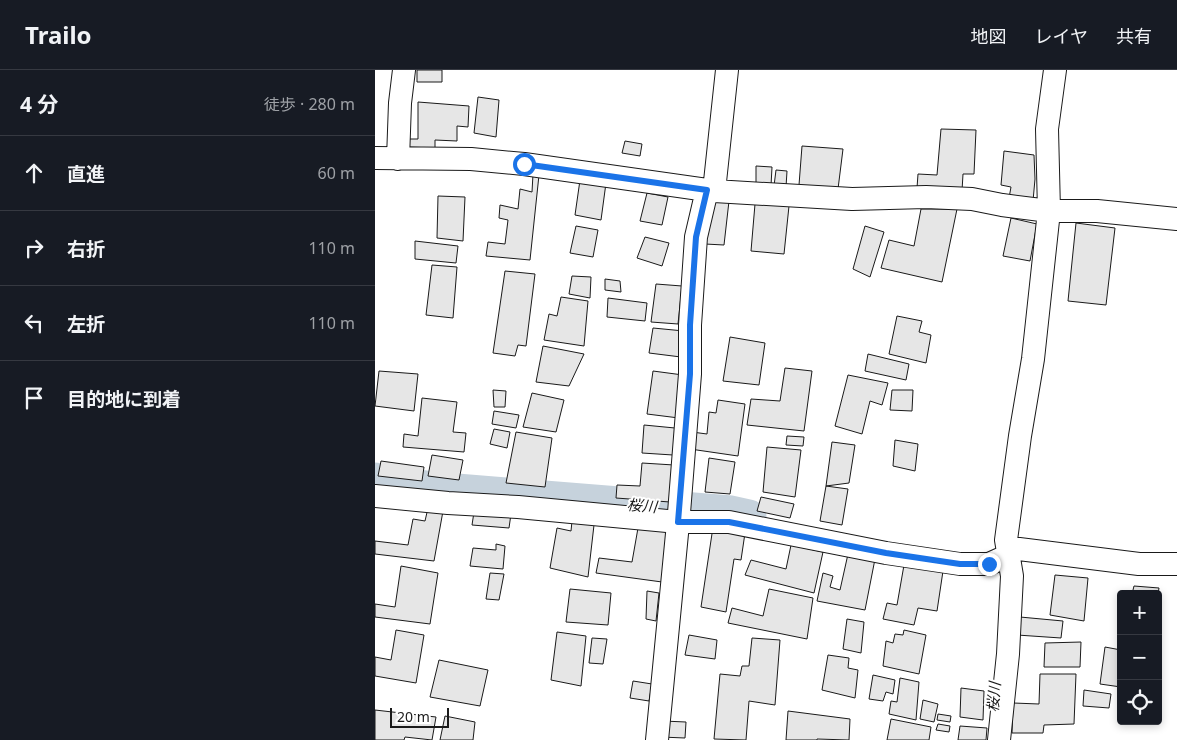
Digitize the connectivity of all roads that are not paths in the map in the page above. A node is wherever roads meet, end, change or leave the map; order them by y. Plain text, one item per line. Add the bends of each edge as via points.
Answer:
1 (404, 70) edge
2 (727, 70) edge
3 (1055, 70) edge
4 (375, 158) edge
5 (398, 159) junction
6 (711, 190) junction
7 (1049, 211) junction
8 (1177, 219) edge
9 (375, 496) edge
10 (679, 513) junction
11 (1001, 557) junction
12 (1177, 564) edge
13 (657, 740) edge
14 (999, 740) edge

1 - 5 street
2 - 6 street
3 - 7 street via 1047,129
4 - 5 street
5 - 6 street via 471,159 524,164
6 - 7 street via 852,199 972,199
6 - 10 street via 696,237
7 - 8 street via 1097,211
7 - 11 street via 1033,359
9 - 10 street via 448,504
10 - 11 street via 960,564
10 - 13 street
11 - 12 street via 1019,549 1139,564
11 - 14 street via 1012,576

